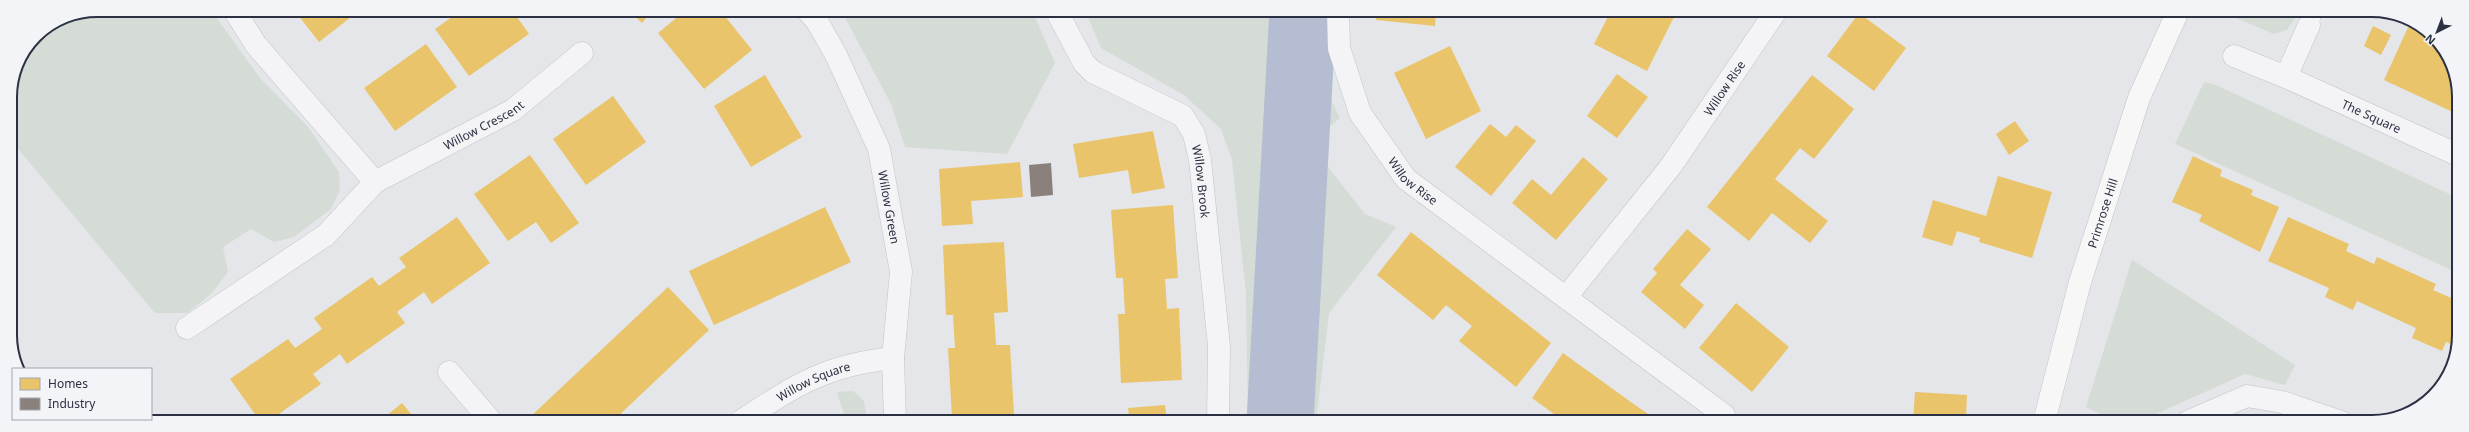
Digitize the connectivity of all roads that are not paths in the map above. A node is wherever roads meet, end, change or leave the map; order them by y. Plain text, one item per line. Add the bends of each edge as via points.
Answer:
1 (238, 17) edge
2 (813, 17) edge
3 (1060, 17) edge
4 (1338, 17) edge
5 (1772, 17) edge
6 (2175, 17) edge
7 (2311, 18) edge
8 (582, 53) dead end
9 (2234, 56) dead end
10 (2286, 77) junction
11 (2452, 152) edge
12 (375, 182) junction
13 (1566, 296) junction
14 (187, 328) dead end
15 (893, 358) junction
16 (450, 372) dead end
17 (486, 415) edge
18 (750, 415) edge
19 (895, 415) edge
20 (1218, 415) edge
21 (1724, 415) dead end
22 (2046, 415) edge
23 (2203, 415) edge
24 (2320, 415) edge

1 - 12 street via 256,45
2 - 15 street, Willow Green via 836,56 879,149 901,272
3 - 20 street, Willow Brook via 1084,63 1093,72 1183,116 1194,134 1200,160 1219,346
4 - 13 street, Willow Rise via 1339,48 1360,113 1406,179
5 - 13 street, Willow Rise via 1671,166
6 - 22 main road, Primrose Hill via 2139,98 2080,282
7 - 10 street
8 - 12 street, Willow Crescent via 513,110
9 - 10 street, The Square
10 - 11 street, The Square
12 - 14 street, Willow Crescent via 326,235
13 - 21 street, Willow Rise
15 - 18 street, Willow Square via 870,360 823,372 794,386
15 - 19 street, Willow Green
16 - 17 street
23 - 24 street via 2247,396 2282,402

